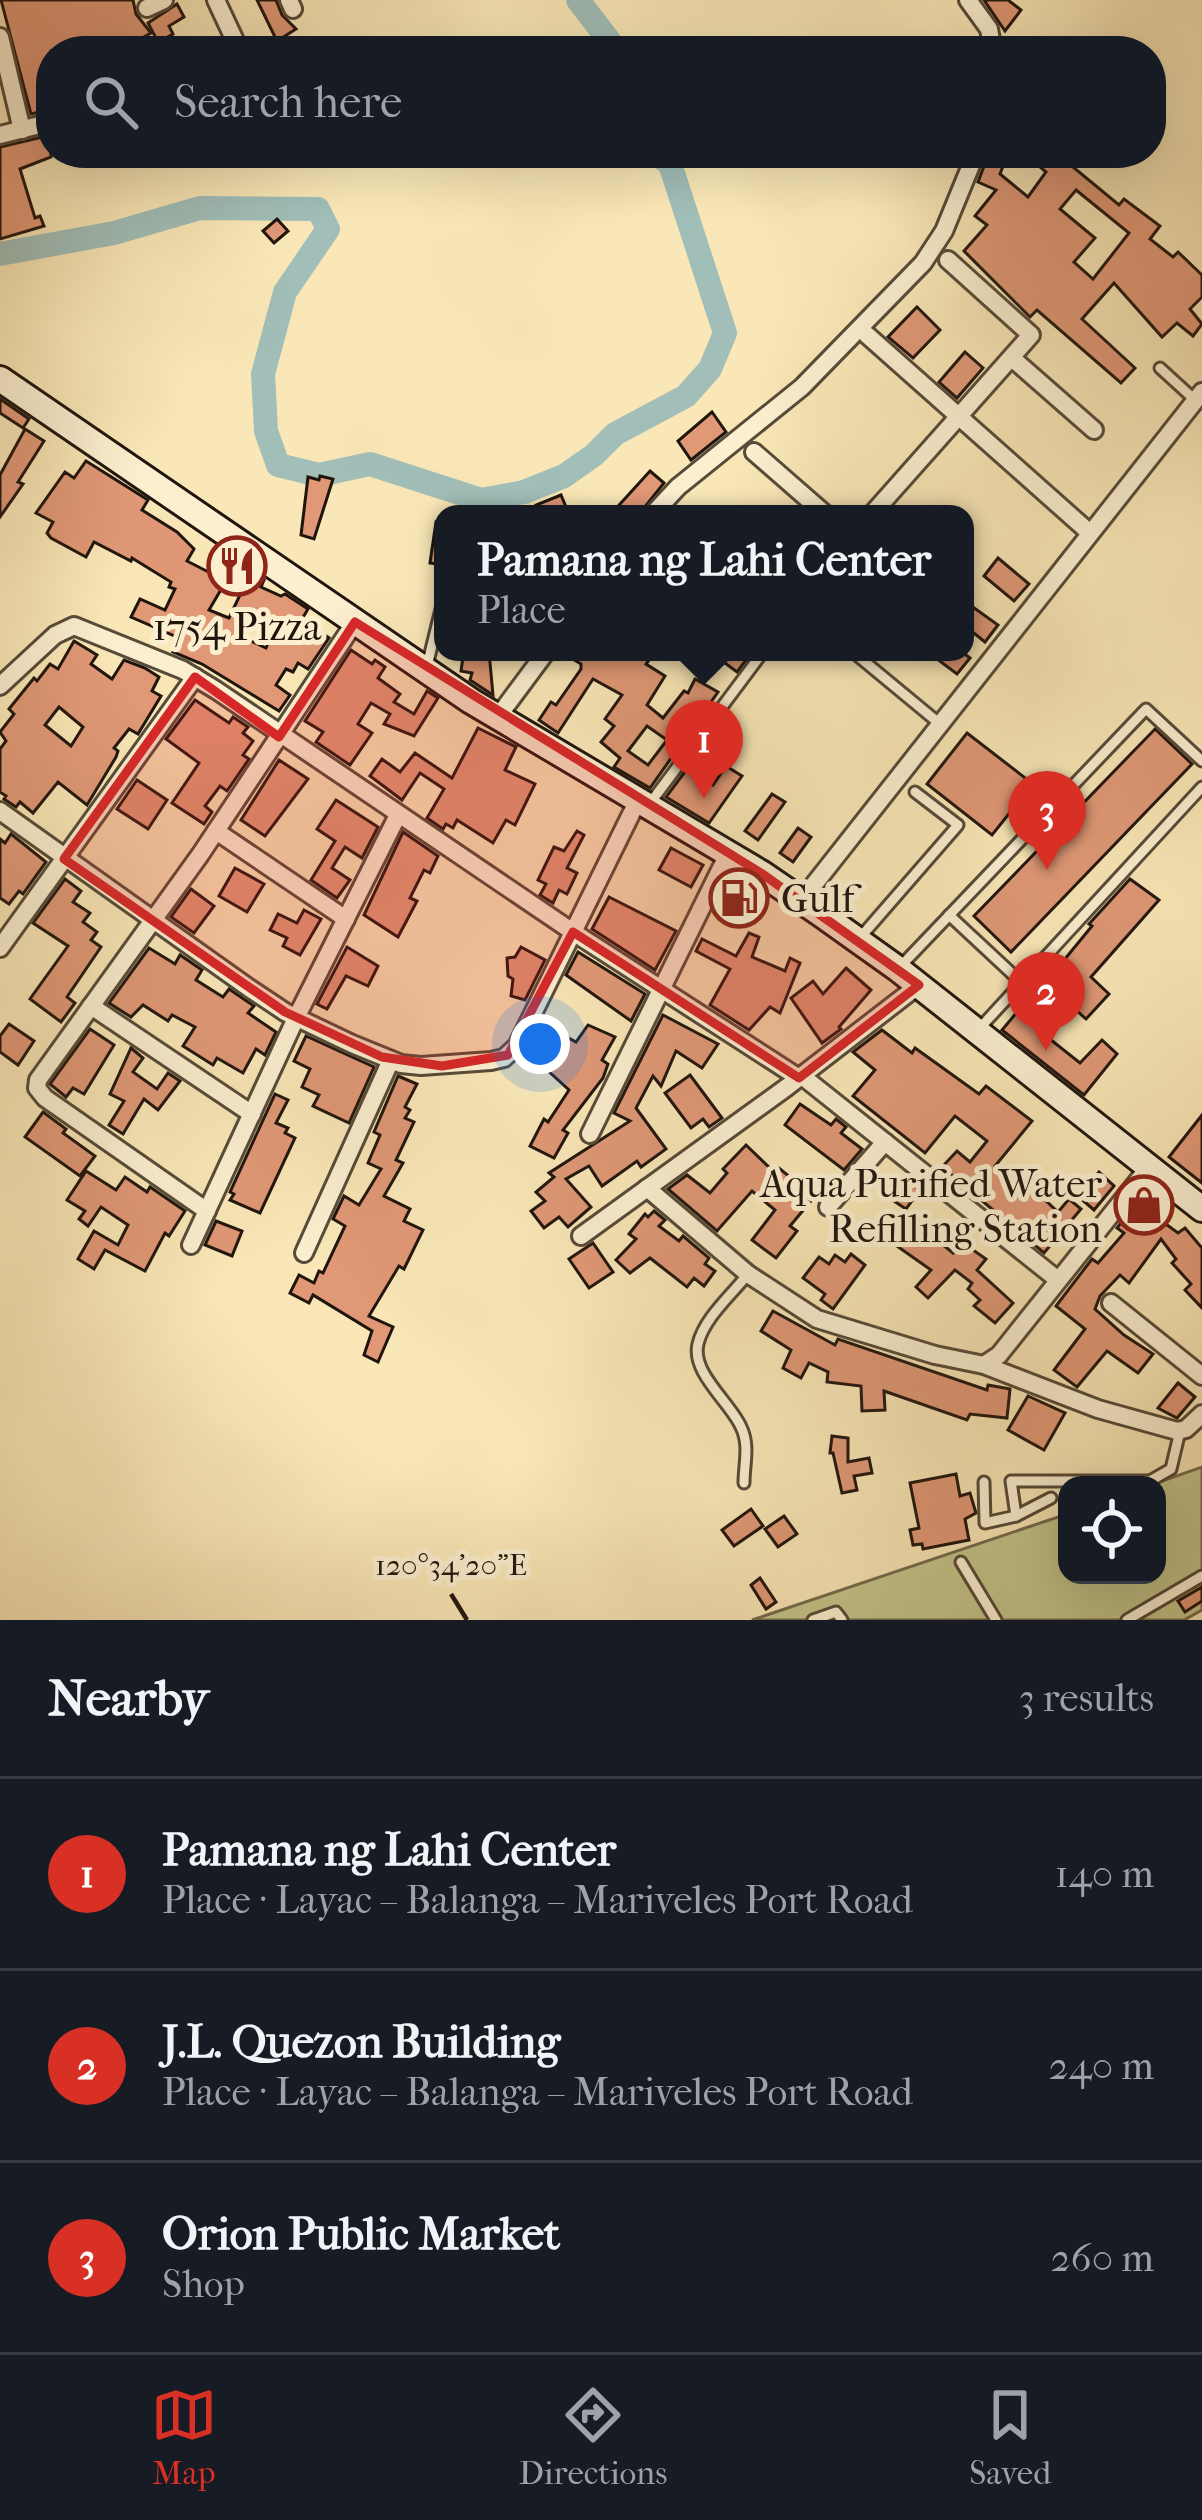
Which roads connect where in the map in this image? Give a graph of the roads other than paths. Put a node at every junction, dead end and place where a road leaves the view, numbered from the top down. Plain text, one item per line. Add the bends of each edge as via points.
1 (216, 0) edge
2 (968, 0) edge
3 (233, 36) edge
4 (990, 36) edge
5 (0, 37) edge
6 (36, 126) edge
7 (22, 130) junction
8 (0, 135) edge
9 (970, 168) edge
10 (948, 260) dead end
11 (867, 335) dead end
12 (1012, 358) junction
13 (1160, 368) dead end
14 (0, 380) edge
15 (1199, 396) edge
16 (960, 417) junction
17 (1094, 430) dead end
18 (754, 452) dead end
19 (661, 505) edge
20 (815, 505) edge
21 (880, 505) edge
22 (1090, 533) junction
23 (356, 622) junction
24 (434, 638) edge
25 (539, 661) edge
26 (756, 661) edge
27 (864, 661) edge
28 (426, 671) junction
29 (195, 677) junction
30 (0, 686) edge
31 (496, 718) junction
32 (940, 724) junction
33 (279, 736) junction
34 (1202, 760) edge
35 (1202, 787) edge
36 (915, 792) dead end
37 (642, 804) junction
38 (0, 811) edge
39 (398, 815) junction
40 (216, 830) junction
41 (728, 854) junction
42 (64, 859) junction
43 (801, 901) junction
44 (950, 915) junction
45 (346, 919) junction
46 (152, 922) junction
47 (573, 932) junction
48 (858, 940) junction
49 (0, 948) edge
50 (908, 977) junction
51 (1022, 983) junction
52 (661, 990) junction
53 (91, 1006) junction
54 (296, 1018) junction
55 (977, 1031) junction
56 (391, 1060) junction
57 (800, 1077) junction
58 (251, 1114) junction
59 (590, 1134) dead end
60 (885, 1142) junction
61 (1148, 1167) junction
62 (647, 1188) junction
63 (828, 1207) dead end
64 (1202, 1209) edge
65 (207, 1211) junction
66 (581, 1236) dead end
67 (190, 1245) dead end
68 (304, 1253) dead end
69 (748, 1274) junction
70 (1058, 1280) junction
71 (1111, 1303) dead end
72 (984, 1365) junction
73 (1202, 1376) edge
74 (1202, 1414) edge
75 (1180, 1432) junction
76 (984, 1482) dead end
77 (744, 1483) dead end
78 (1051, 1498) dead end
79 (1016, 1516) junction
80 (961, 1562) dead end
81 (1202, 1576) edge
82 (813, 1620) edge
83 (842, 1620) edge
84 (996, 1620) edge
85 (1127, 1620) edge

1 - 3 street
2 - 4 street
5 - 7 street
6 - 7 street
7 - 8 street
9 - 19 street via 923,262 802,387
10 - 12 street via 1031,335
11 - 16 street
12 - 16 street
12 - 17 street
13 - 15 lane
14 - 23 main road
15 - 22 street
16 - 21 street
16 - 22 street
18 - 20 street
22 - 32 street
23 - 28 main road
23 - 33 street
24 - 28 lane
25 - 31 street
26 - 37 lane
27 - 32 lane
28 - 31 main road
29 - 30 street via 74,626
29 - 33 street
29 - 42 street
31 - 37 main road
32 - 43 street
33 - 39 street
33 - 40 street
34 - 44 lane via 1146,709
35 - 51 lane
36 - 48 lane via 958,825
37 - 41 main road
37 - 47 street
38 - 42 street
39 - 45 street
39 - 47 street
40 - 45 street
40 - 46 street
41 - 43 main road
41 - 52 street
42 - 46 street
42 - 49 street
43 - 48 main road
44 - 50 lane
44 - 51 lane
45 - 54 street
46 - 53 street
46 - 54 street
47 - 52 street
47 - 56 street via 508,1055 442,1066
48 - 50 main road
50 - 55 main road
50 - 57 street
51 - 55 lane
52 - 57 street
52 - 59 street
53 - 58 street
53 - 65 street via 38,1091
54 - 56 street
54 - 58 street
55 - 61 main road
56 - 68 street
57 - 60 street
57 - 62 street
58 - 65 street
60 - 63 street
60 - 70 street
61 - 64 main road
61 - 70 street
62 - 66 street
62 - 69 street
65 - 67 street
69 - 72 street via 828,1323
69 - 77 lane via 697,1346 700,1365 743,1429
70 - 72 street
71 - 73 street
72 - 75 street
74 - 75 street
75 - 79 lane via 1171,1468 1150,1481 1011,1481
76 - 79 lane via 985,1522
78 - 79 lane
80 - 84 lane
81 - 85 lane
82 - 83 lane via 836,1612

